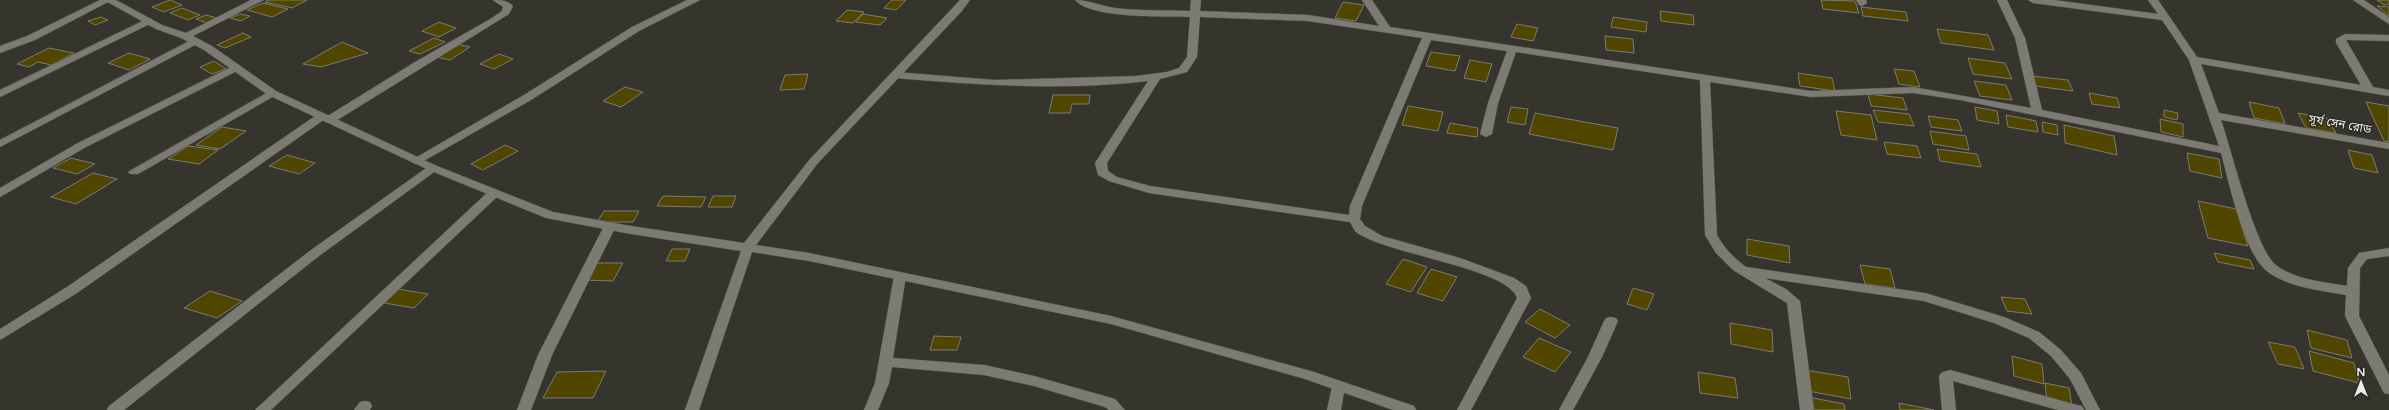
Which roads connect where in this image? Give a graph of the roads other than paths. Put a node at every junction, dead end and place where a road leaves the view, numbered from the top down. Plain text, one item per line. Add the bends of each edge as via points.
1 (108, 0) edge
2 (259, 0) edge
3 (498, 0) edge
4 (695, 0) edge
5 (965, 0) edge
6 (1080, 0) edge
7 (1122, 0) edge
8 (1196, 0) edge
9 (1367, 0) edge
10 (2002, 0) edge
11 (2033, 0) edge
12 (2153, 0) edge
13 (2358, 0) edge
14 (1116, 11) junction
15 (1194, 13) junction
16 (2166, 18) junction
17 (149, 21) junction
18 (2389, 22) edge
19 (1388, 30) junction
20 (1428, 36) junction
21 (2389, 38) edge
22 (189, 39) junction
23 (0, 50) edge
24 (1512, 50) junction
25 (2194, 60) junction
26 (235, 68) junction
27 (895, 75) junction
28 (1156, 77) junction
29 (1705, 79) junction
30 (2369, 90) junction
31 (272, 93) junction
32 (2389, 93) edge
33 (0, 94) edge
34 (2037, 112) junction
35 (2214, 115) junction
36 (326, 118) junction
37 (1486, 134) dead end
38 (0, 144) edge
39 (2389, 146) edge
40 (2226, 151) junction
41 (416, 160) junction
42 (433, 168) junction
43 (134, 172) dead end
44 (0, 193) edge
45 (494, 193) junction
46 (1354, 219) junction
47 (610, 226) junction
48 (748, 247) junction
49 (2389, 252) edge
50 (1742, 271) junction
51 (900, 276) junction
52 (2353, 292) junction
53 (1611, 321) dead end
54 (0, 335) edge
55 (886, 362) junction
56 (1338, 386) junction
57 (2389, 389) edge
58 (114, 410) edge
59 (262, 410) edge
60 (524, 410) edge
61 (692, 410) edge
62 (872, 410) edge
63 (1118, 410) edge
64 (1334, 410) edge
65 (1409, 410) edge
66 (1464, 410) edge
67 (1566, 410) edge
68 (1807, 410) edge
69 (1949, 410) edge
70 (2077, 410) edge
71 (2093, 410) edge

1 - 17 street
1 - 23 street via 31,38
2 - 22 street
3 - 36 street via 508,6 506,12 495,20
4 - 41 street via 669,9 541,89
5 - 27 street
6 - 14 street via 1092,8
7 - 14 street
8 - 15 street
9 - 19 street
10 - 34 street via 2020,38
11 - 16 street
12 - 16 street
13 - 18 street
14 - 15 street
15 - 19 street via 1308,18
15 - 28 street via 1192,58 1183,70
16 - 25 street
17 - 22 street
17 - 33 street
19 - 20 street
20 - 24 street
20 - 46 street via 1356,206
21 - 30 street via 2341,39
22 - 26 street via 208,48
22 - 38 street
24 - 29 street
24 - 37 street via 1493,103
25 - 30 street
25 - 35 street
26 - 31 street
26 - 44 street via 82,145
27 - 28 street via 996,83
27 - 48 street via 814,161
28 - 46 street via 1101,163 1102,173 1113,179 1149,189
29 - 34 street via 1811,94 1913,90
29 - 50 street via 1711,235 1718,248
30 - 32 street
31 - 36 street
31 - 43 street
34 - 40 street
35 - 39 street, সূর্য সেন রোড
35 - 40 street
36 - 41 street
36 - 54 street via 72,290
40 - 52 street via 2257,247 2269,267 2302,281
41 - 42 street
42 - 45 street
42 - 58 street via 315,253
45 - 47 street via 550,215
45 - 59 street
46 - 66 street via 1360,229 1378,239 1456,261 1509,281 1521,289 1524,298
47 - 48 street
47 - 60 street via 545,354
48 - 51 street
48 - 61 street
49 - 52 street via 2363,256 2354,268
50 - 68 street via 1775,286 1793,301
50 - 71 street via 1925,296 1999,320 2034,335 2056,353 2076,376
51 - 55 street
51 - 56 street via 1111,320 1309,375
52 - 57 street via 2352,316
53 - 67 street via 1596,357
55 - 62 street via 882,383
55 - 63 street via 984,370 1034,381 1110,403
56 - 64 street
56 - 65 street
69 - 70 street via 1946,377 1950,375

